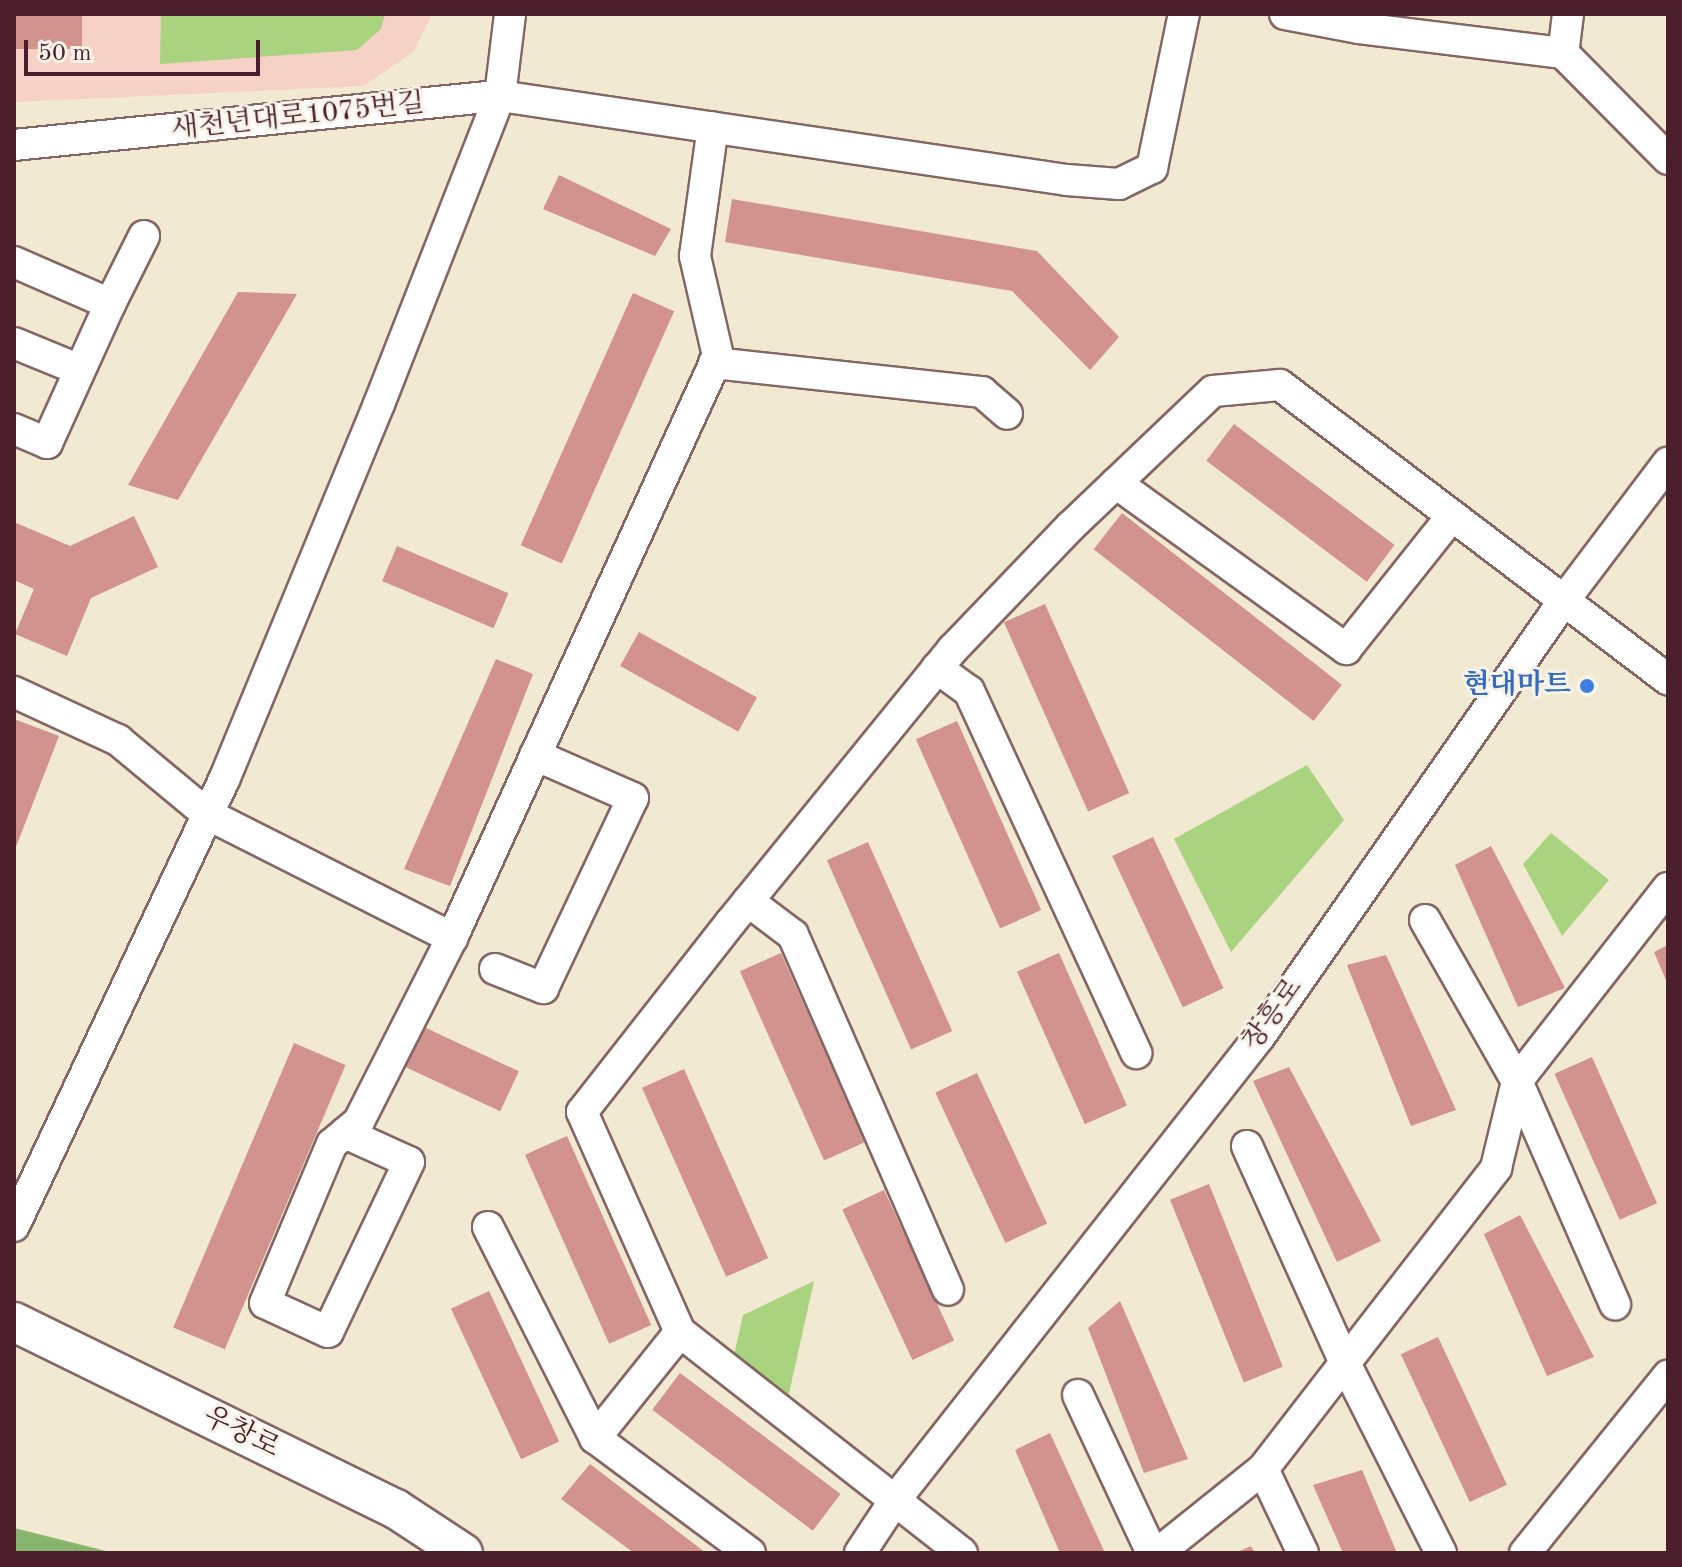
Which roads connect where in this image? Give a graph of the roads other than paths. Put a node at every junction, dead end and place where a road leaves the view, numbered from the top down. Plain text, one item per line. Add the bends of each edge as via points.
1 (510, 14) edge
2 (1184, 14) edge
3 (1285, 14) edge
4 (1568, 14) edge
5 (1361, 21) edge
6 (1563, 53) junction
7 (500, 96) junction
8 (713, 127) junction
9 (14, 145) edge
10 (1668, 159) edge
11 (144, 236) dead end
12 (14, 262) edge
13 (110, 304) junction
14 (14, 343) edge
15 (714, 363) junction
16 (80, 370) junction
17 (1007, 414) dead end
18 (14, 429) edge
19 (1668, 463) edge
20 (1116, 483) junction
21 (1451, 517) junction
22 (1565, 599) junction
23 (937, 668) junction
24 (1668, 679) edge
25 (14, 692) edge
26 (535, 755) junction
27 (207, 814) junction
28 (1668, 888) edge
29 (748, 901) junction
30 (1425, 920) dead end
31 (452, 938) junction
32 (495, 969) dead end
33 (1136, 1053) dead end
34 (1517, 1081) junction
35 (345, 1133) junction
36 (1247, 1146) dead end
37 (14, 1226) edge
38 (488, 1227) dead end
39 (948, 1290) dead end
40 (1615, 1304) dead end
41 (14, 1322) edge
42 (680, 1332) junction
43 (1345, 1363) junction
44 (1668, 1376) edge
45 (1078, 1395) dead end
46 (595, 1438) junction
47 (1263, 1469) junction
48 (895, 1500) junction
49 (463, 1553) edge
50 (750, 1553) edge
51 (860, 1553) edge
52 (962, 1553) edge
53 (1152, 1553) edge
54 (1158, 1553) edge
55 (1303, 1553) edge
56 (1441, 1553) edge
57 (1525, 1553) edge

1 - 7 street
2 - 8 street, 새천년대로1075번길 via 1152,168 1119,184
3 - 5 street
4 - 6 street
5 - 6 street
6 - 10 street
7 - 8 street, 새천년대로1075번길
7 - 9 street, 새천년대로1075번길
7 - 27 street via 379,404
8 - 15 street via 695,256 718,356
11 - 13 street
12 - 13 street
13 - 16 street
14 - 16 street
15 - 17 street via 982,392
15 - 26 street
16 - 18 street via 47,443
19 - 22 street, 창흥로
20 - 21 street via 1213,391 1280,385
20 - 21 street via 1346,649
20 - 23 street
21 - 22 street
22 - 24 street
22 - 48 street, 창흥로 via 1260,1036
23 - 29 street
23 - 33 street via 969,691
25 - 27 street via 118,740
26 - 31 street
26 - 32 street via 633,798 543,988
27 - 31 street
27 - 37 street
28 - 34 street
29 - 39 street via 793,935
29 - 42 street via 582,1112
30 - 34 street
31 - 35 street via 359,1121
34 - 40 street
34 - 43 street via 1496,1168
35 - 35 street via 332,1144 265,1303 328,1332 409,1162
36 - 43 street
38 - 46 street
41 - 49 main road, 우창로 via 396,1509
42 - 46 street
42 - 48 street
43 - 47 street
43 - 56 street
44 - 57 street
45 - 53 street
46 - 50 street
47 - 54 street
47 - 55 street
48 - 51 street, 창흥로
48 - 52 street

